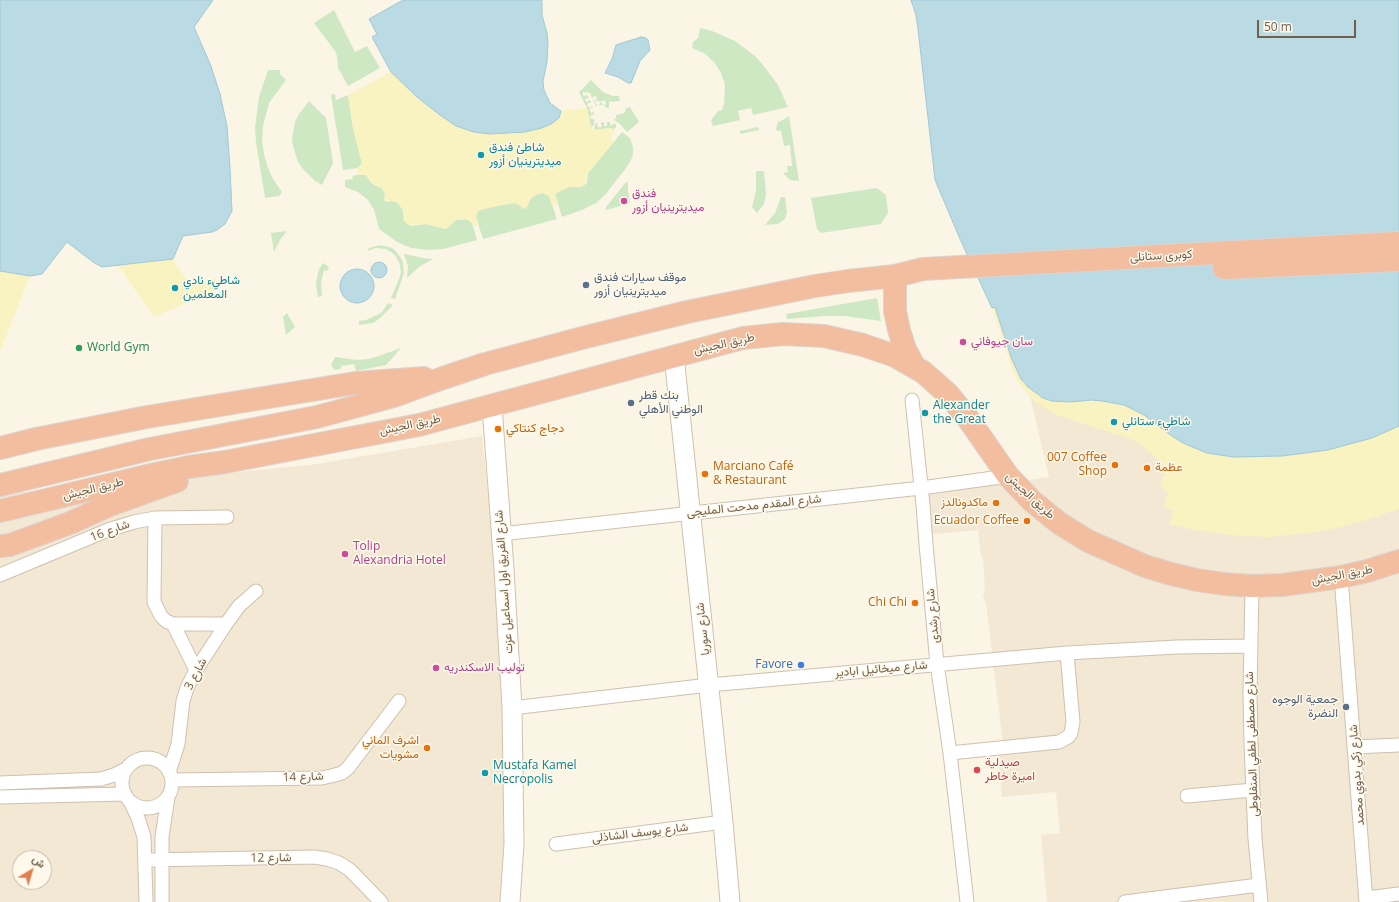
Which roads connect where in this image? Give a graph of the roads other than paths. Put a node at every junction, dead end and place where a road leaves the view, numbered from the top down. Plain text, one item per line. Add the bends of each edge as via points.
1 (1399, 243) edge
2 (1399, 260) edge
3 (924, 275) junction
4 (895, 276) junction
5 (674, 356) junction
6 (914, 366) junction
7 (443, 378) junction
8 (912, 400) dead end
9 (492, 406) junction
10 (0, 448) edge
11 (225, 462) junction
12 (1008, 476) junction
13 (0, 485) edge
14 (921, 488) junction
15 (0, 511) edge
16 (691, 513) junction
17 (227, 517) dead end
18 (155, 518) junction
19 (501, 534) junction
20 (0, 546) edge
21 (1399, 561) edge
22 (0, 575) edge
23 (1341, 577) junction
24 (1252, 586) junction
25 (256, 591) dead end
26 (173, 624) junction
27 (226, 624) junction
28 (1251, 646) junction
29 (1067, 652) junction
30 (937, 664) junction
31 (196, 670) junction
32 (709, 685) junction
33 (399, 701) dead end
34 (512, 708) junction
35 (1399, 745) edge
36 (1354, 747) junction
37 (950, 753) junction
38 (126, 769) junction
39 (171, 776) junction
40 (0, 783) edge
41 (1253, 790) junction
42 (1187, 796) dead end
43 (0, 797) edge
44 (168, 797) junction
45 (128, 798) junction
46 (723, 822) junction
47 (556, 844) dead end
48 (162, 859) junction
49 (145, 860) junction
50 (1259, 885) junction
51 (1399, 894) edge
52 (1196, 898) edge
53 (1366, 900) edge
54 (146, 902) edge
55 (162, 902) edge
56 (381, 902) edge
57 (510, 902) edge
58 (730, 902) edge
59 (967, 902) edge
60 (1129, 902) edge
61 (1261, 902) edge

1 - 3 highway, كوبرى ستانلى
2 - 3 highway, كوبرى ستانلى
3 - 4 highway
4 - 6 highway via 895,311 899,330
4 - 7 highway via 815,286 687,312 485,364
5 - 6 highway, طريق الجيش via 743,338 784,334 824,336 863,345 895,356
5 - 9 highway, طريق الجيش
5 - 16 street, شارع سوريا
6 - 12 highway, طريق الجيش via 948,394
7 - 10 highway via 355,383 147,416
7 - 13 highway via 394,396 323,415 150,449
8 - 14 street, شارع رشدى
9 - 11 highway, طريق الجيش via 419,425
9 - 19 street, شارع الفريق اول اسماعيل عزت
11 - 15 highway, طريق الجيش via 155,474
11 - 20 highway via 110,505 70,523 10,545
12 - 14 street, شارع المقدم مدحت المليجى
12 - 24 highway, طريق الجيش via 1032,501 1059,522 1088,541 1120,556 1170,574 1224,584
14 - 16 street, شارع المقدم مدحت المليجى
14 - 30 street, شارع رشدى
16 - 19 street, شارع المقدم مدحت المليجى
16 - 32 street, شارع سوريا
17 - 18 street, شارع 16
18 - 22 street, شارع 16 via 108,530
18 - 26 street via 154,602 160,616
19 - 34 street, شارع الفريق اول اسماعيل عزت
21 - 23 highway, طريق الجيش
23 - 24 highway, طريق الجيش via 1282,585
23 - 36 street, شارع زكي بدوي محمد
24 - 28 street, شارع مصطفى لطفي المنفلوطى
25 - 27 street, شارع 3 via 239,606
26 - 27 street
26 - 31 street
27 - 31 street, شارع 3
28 - 29 street, شارع ميخائيل ابادير
28 - 41 street, شارع مصطفى لطفي المنفلوطى
29 - 30 street, شارع ميخائيل ابادير
29 - 37 street via 1073,722 1068,737 1059,742
30 - 32 street, شارع ميخائيل ابادير
30 - 37 street, شارع رشدى
31 - 39 street, شارع 3 via 183,701
32 - 34 street, شارع ميخائيل ابادير
32 - 46 street, شارع سوريا
33 - 39 street, شارع 14 via 348,768 335,776
34 - 57 street, شارع الفريق اول اسماعيل عزت via 514,844
35 - 36 street
36 - 53 street, شارع زكي بدوي محمد
37 - 59 street, شارع رشدى
38 - 39 street via 140,759 148,758 164,765
38 - 40 street via 101,779
38 - 45 street via 122,786
39 - 44 street via 172,789
41 - 42 street
41 - 50 street, شارع مصطفى لطفي المنفلوطى
43 - 45 street
44 - 45 street via 155,807 146,808 137,806
44 - 48 street via 164,816
45 - 49 street via 144,837
46 - 47 street, شارع يوسف الشاذلى
46 - 58 street, شارع سوريا
48 - 49 street, شارع 12
48 - 55 street
48 - 56 street, شارع 12 via 327,859 350,870
49 - 54 street
50 - 52 street
50 - 61 street, شارع مصطفى لطفي المنفلوطى
51 - 53 street
52 - 60 street

